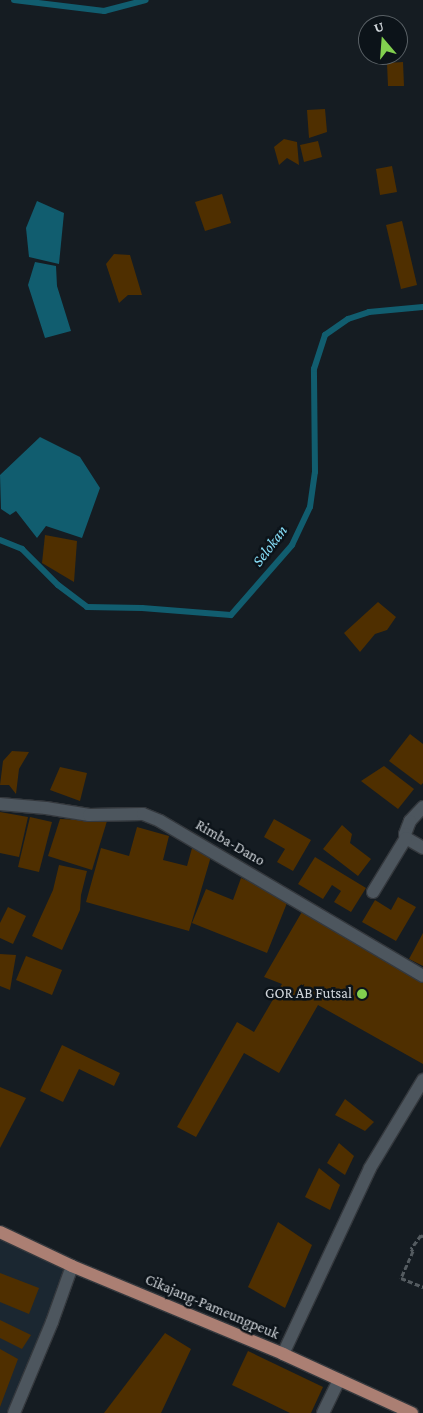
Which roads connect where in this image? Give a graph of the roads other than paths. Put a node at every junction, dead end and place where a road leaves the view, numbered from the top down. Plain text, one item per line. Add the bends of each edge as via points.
1 (0, 804) edge
2 (423, 807) edge
3 (406, 838) junction
4 (423, 848) edge
5 (373, 892) dead end
6 (423, 976) edge
7 (423, 1080) edge
8 (0, 1232) edge
9 (72, 1266) junction
10 (283, 1354) junction
11 (339, 1380) junction
12 (14, 1413) edge
13 (324, 1413) edge
14 (412, 1413) edge

1 - 6 street, Rimba-Dano via 89,815 143,814
2 - 3 street via 406,829
3 - 4 street
3 - 5 street
7 - 10 street via 370,1168
8 - 9 main road, Cikajang-Pameungpeuk
9 - 10 main road, Cikajang-Pameungpeuk
9 - 12 street
10 - 11 main road, Cikajang-Pameungpeuk
11 - 13 street
11 - 14 main road, Cikajang-Pameungpeuk

